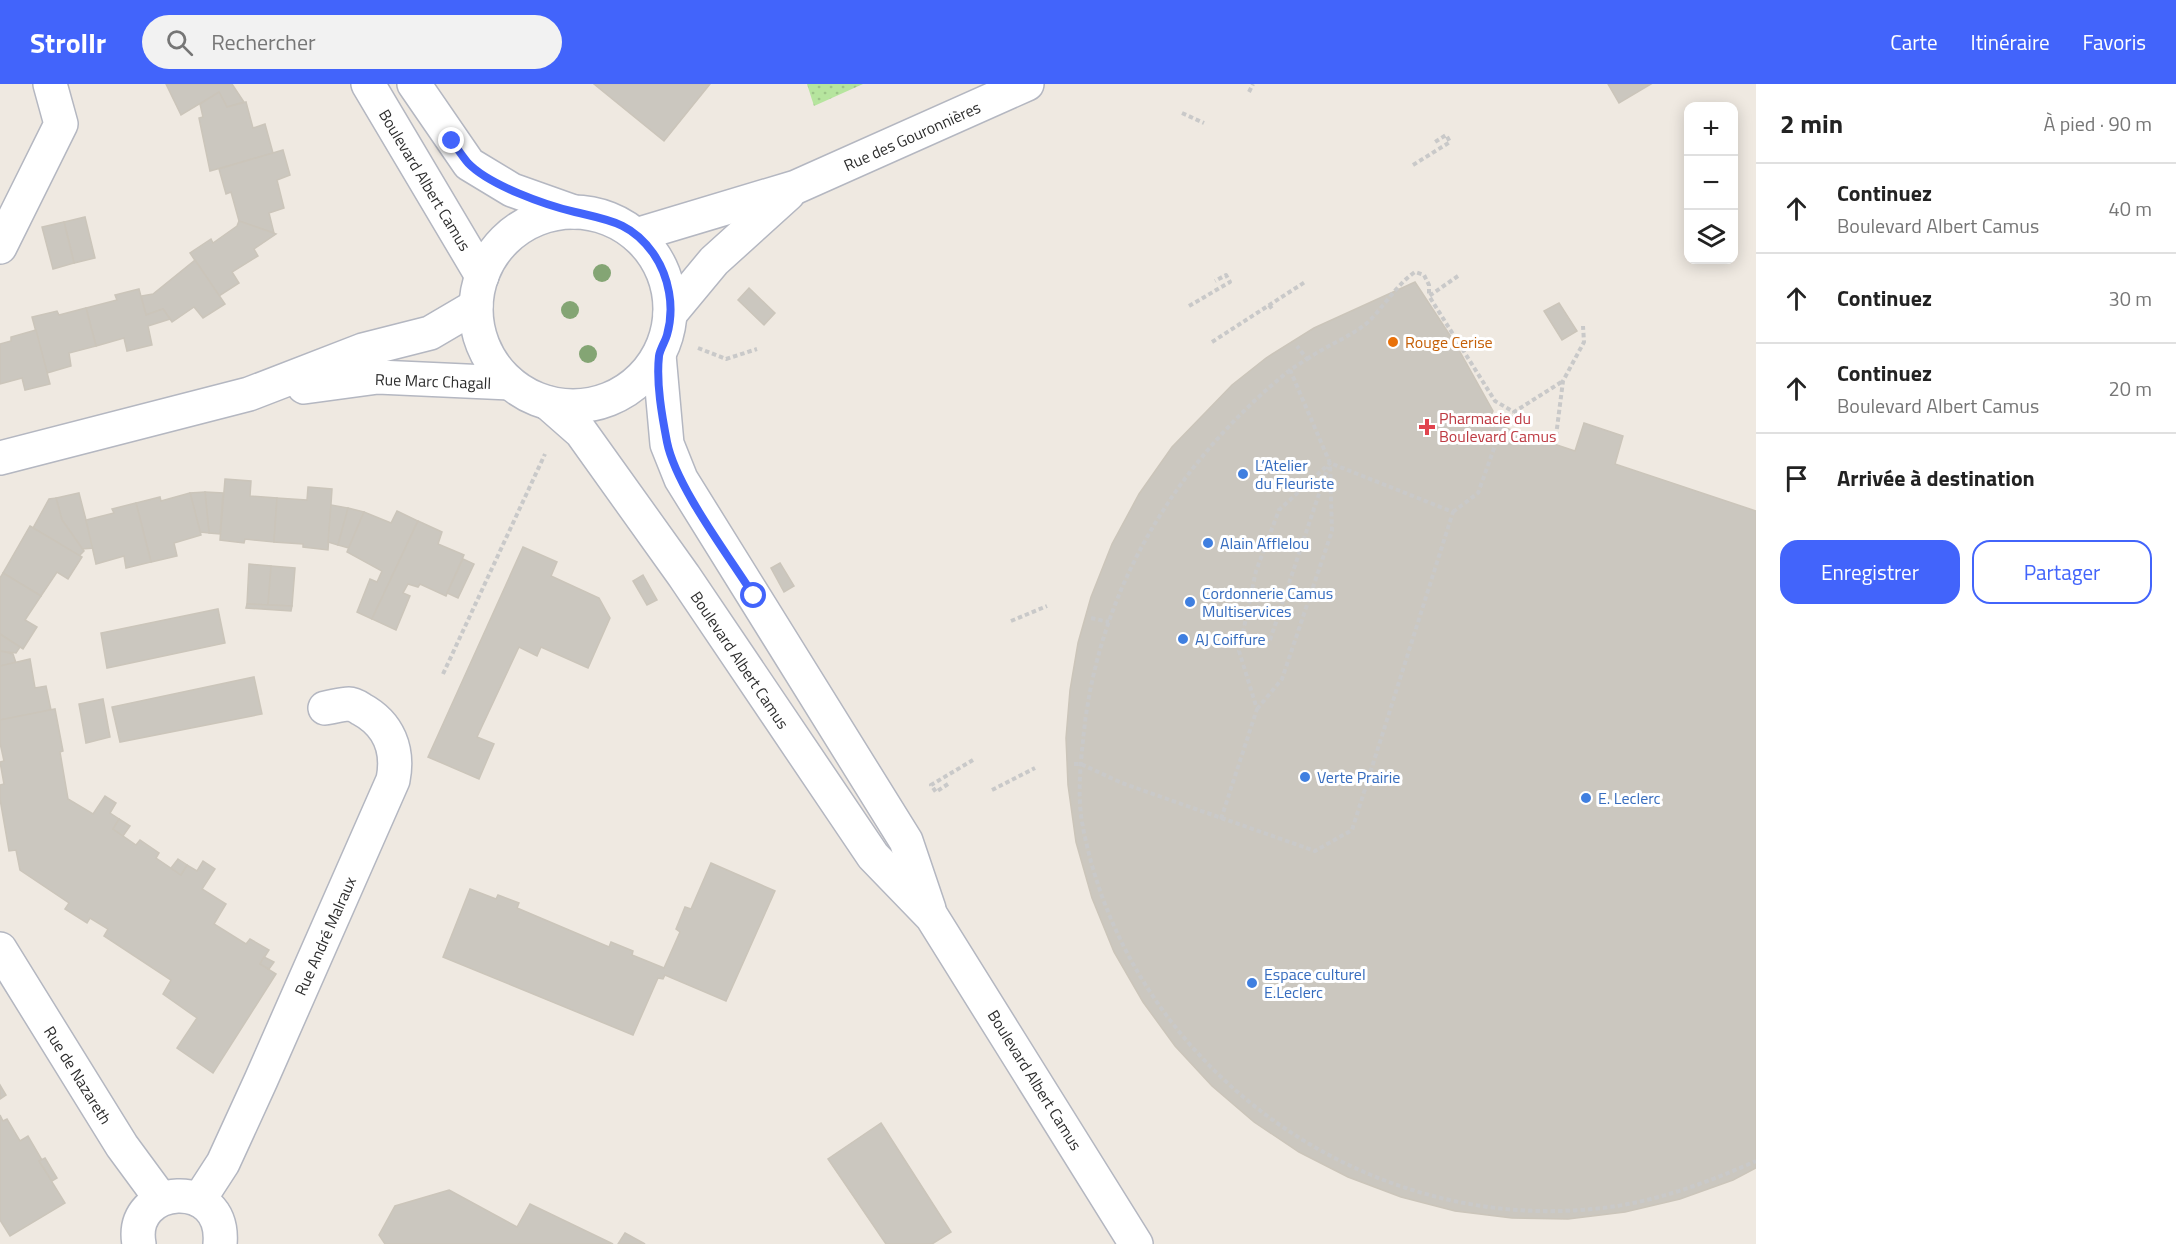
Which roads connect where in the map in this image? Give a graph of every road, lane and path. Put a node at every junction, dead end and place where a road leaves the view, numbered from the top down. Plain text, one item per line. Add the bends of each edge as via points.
1 (50, 84) edge
2 (368, 84) edge
3 (414, 84) edge
4 (1028, 84) edge
5 (1253, 84) edge
6 (1249, 92) dead end
7 (1182, 113) dead end
8 (1204, 123) dead end
9 (1436, 142) dead end
10 (1413, 165) dead end
11 (796, 187) junction
12 (576, 212) junction
13 (636, 235) junction
14 (0, 247) edge
15 (1458, 276) dead end
16 (1215, 281) dead end
17 (1305, 282) dead end
18 (479, 291) junction
19 (1429, 296) junction
20 (1269, 305) junction
21 (1190, 306) dead end
22 (1273, 310) dead end
23 (670, 314) junction
24 (1583, 326) dead end
25 (1212, 342) dead end
26 (1297, 346) dead end
27 (757, 350) dead end
28 (706, 352) dead end
29 (659, 354) junction
30 (1307, 359) junction
31 (1290, 370) junction
32 (1563, 381) junction
33 (510, 383) junction
34 (249, 394) junction
35 (548, 403) junction
36 (1514, 412) junction
37 (1555, 444) dead end
38 (546, 451) dead end
39 (0, 458) edge
40 (1329, 463) junction
41 (1453, 512) junction
42 (1047, 606) dead end
43 (1091, 618) dead end
44 (1011, 621) dead end
45 (1109, 622) junction
46 (1270, 640) dead end
47 (443, 674) dead end
48 (325, 708) dead end
49 (1257, 709) junction
50 (973, 760) dead end
51 (1074, 764) dead end
52 (1081, 764) junction
53 (1035, 768) dead end
54 (948, 784) dead end
55 (992, 790) dead end
56 (1221, 819) junction
57 (932, 917) junction
58 (0, 949) edge
59 (1756, 1161) edge
60 (161, 1199) junction
61 (199, 1200) junction
62 (139, 1244) edge
63 (220, 1244) edge
64 (1136, 1244) edge

1 - 14 main road via 62,124
2 - 18 main road, Boulevard Albert Camus
3 - 12 main road via 469,164 512,190
4 - 11 main road, Rue des Gouronnières
5 - 6 path
7 - 8 path
9 - 10 path via 1446,135 1450,142
11 - 13 main road, Rue des Gouronnières
11 - 23 main road, Rue des Gouronnières via 714,261
12 - 13 main road via 608,218
12 - 18 main road via 538,218 517,230 498,247
13 - 23 main road via 653,254 665,277
15 - 19 path
16 - 21 path via 1226,274 1230,282
17 - 20 path
18 - 33 main road via 476,321 484,349
18 - 34 main road, Rue Marc Chagall via 430,333 363,350
19 - 30 path via 1424,274 1415,273 1364,325
19 - 36 path via 1495,401
20 - 22 path
20 - 25 path
23 - 29 main road
24 - 32 path via 1584,342
26 - 30 path
27 - 28 path via 726,359
29 - 35 main road via 642,378 618,395 592,405
29 - 57 main road, Boulevard Albert Camus via 667,444 681,479 906,841
30 - 31 path
31 - 40 path
31 - 45 path via 1222,431 1188,472 1134,559
32 - 36 path
32 - 37 path
33 - 34 main road, Rue Marc Chagall via 378,377
33 - 35 main road via 528,396
34 - 39 main road, Rue Marc Chagall
35 - 57 main road, Boulevard Albert Camus via 581,432 684,576 873,856
36 - 41 path via 1502,426 1478,493
38 - 47 path
40 - 41 path
40 - 46 path
40 - 49 path via 1332,531 1282,679
40 - 49 path via 1279,510 1256,571 1239,651
41 - 56 path via 1352,830 1315,851
42 - 44 path
43 - 45 path
45 - 52 path via 1087,711
48 - 61 main road, Rue André Malraux via 350,704 382,724 395,752 393,780 247,1112 223,1163
49 - 56 path
50 - 54 path via 931,785 936,792
51 - 52 path
52 - 56 path
52 - 59 path via 1081,819 1095,875 1115,929 1141,980 1212,1071 1255,1110 1302,1143 1353,1170 1408,1191 1464,1205 1514,1211 1615,1207 1712,1180
53 - 55 path
57 - 64 main road, Boulevard Albert Camus
58 - 60 main road, Rue de Nazareth via 122,1146
60 - 61 main road via 185,1195
60 - 62 main road via 144,1215
61 - 63 main road via 217,1219

